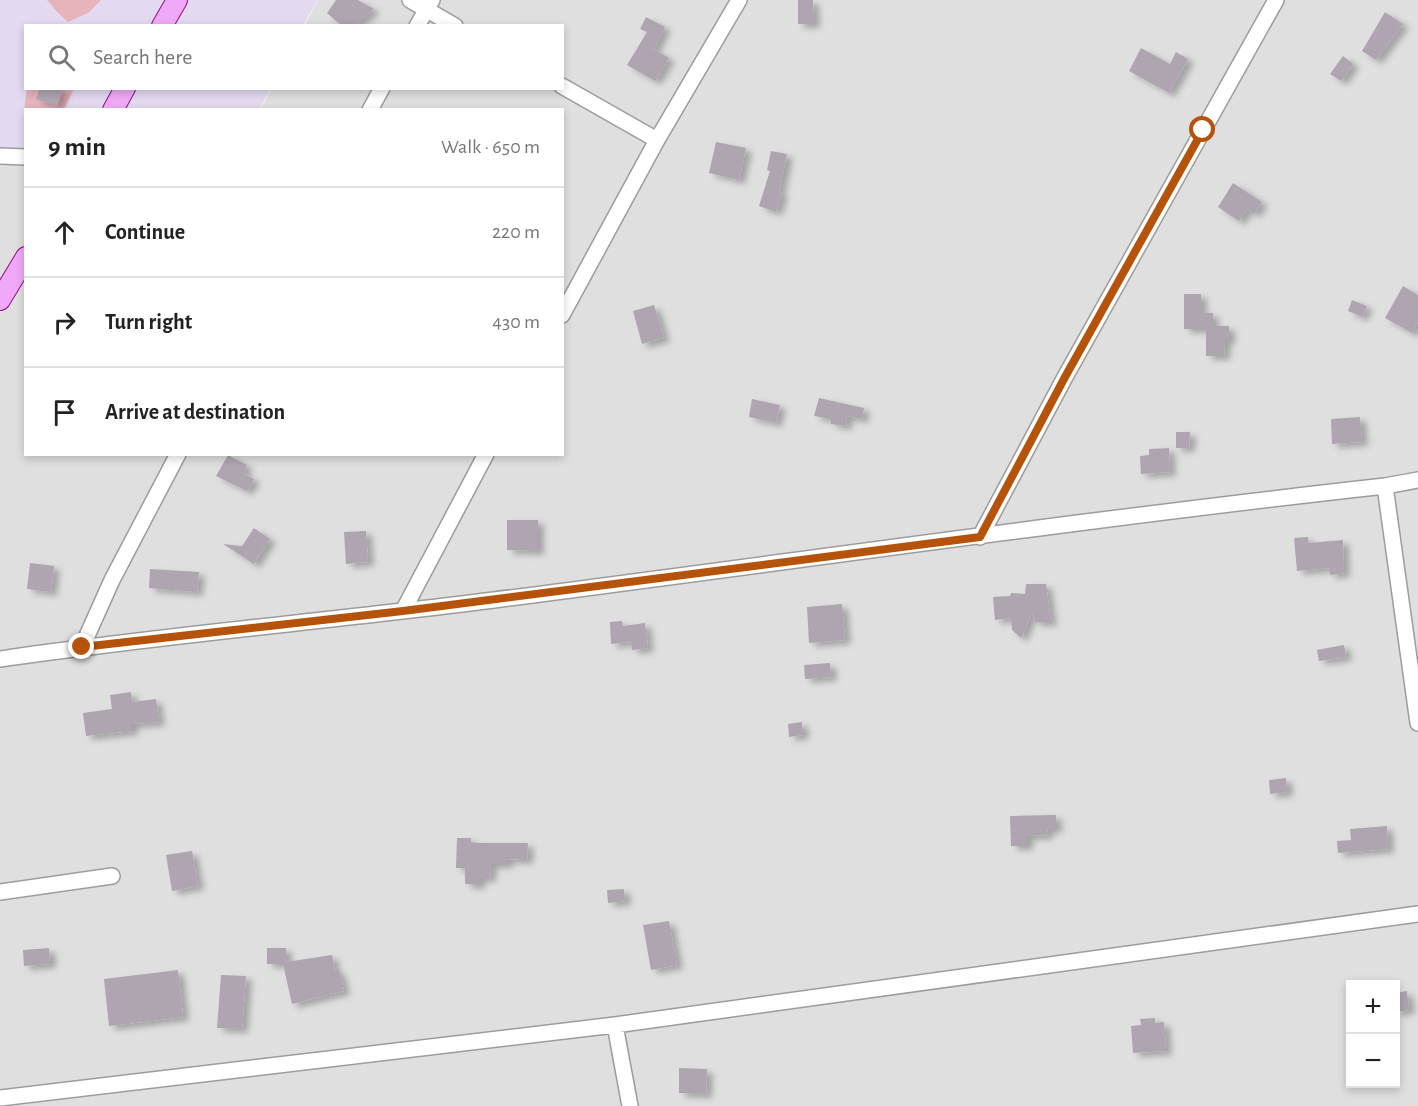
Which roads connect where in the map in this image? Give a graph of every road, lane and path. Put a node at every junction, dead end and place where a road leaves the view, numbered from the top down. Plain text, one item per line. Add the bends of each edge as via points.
1 (177, 0) edge
2 (410, 0) edge
3 (739, 0) edge
4 (1276, 0) edge
5 (429, 5) edge
6 (163, 24) edge
7 (418, 24) edge
8 (453, 24) edge
9 (564, 87) edge
10 (124, 90) edge
11 (381, 90) edge
12 (114, 108) edge
13 (371, 108) edge
14 (657, 140) junction
15 (0, 156) edge
16 (24, 157) edge
17 (24, 261) edge
18 (0, 300) edge
19 (564, 311) edge
20 (177, 456) edge
21 (485, 456) edge
22 (1418, 480) edge
23 (1385, 486) junction
24 (980, 537) junction
25 (403, 611) junction
26 (82, 647) junction
27 (0, 659) edge
28 (1418, 723) edge
29 (112, 876) dead end
30 (0, 892) edge
31 (1418, 914) edge
32 (615, 1025) junction
33 (0, 1098) edge
34 (630, 1106) edge

1 - 6 main road
2 - 5 street
3 - 14 street
4 - 24 street
5 - 7 street
5 - 8 street
9 - 14 street
10 - 12 main road
11 - 13 street
14 - 19 street
15 - 16 street
17 - 18 main road
20 - 26 street
21 - 25 street
22 - 23 street
23 - 24 street
23 - 28 street
24 - 25 street
25 - 26 street
26 - 27 street
29 - 30 street
31 - 32 street
32 - 33 street
32 - 34 street

